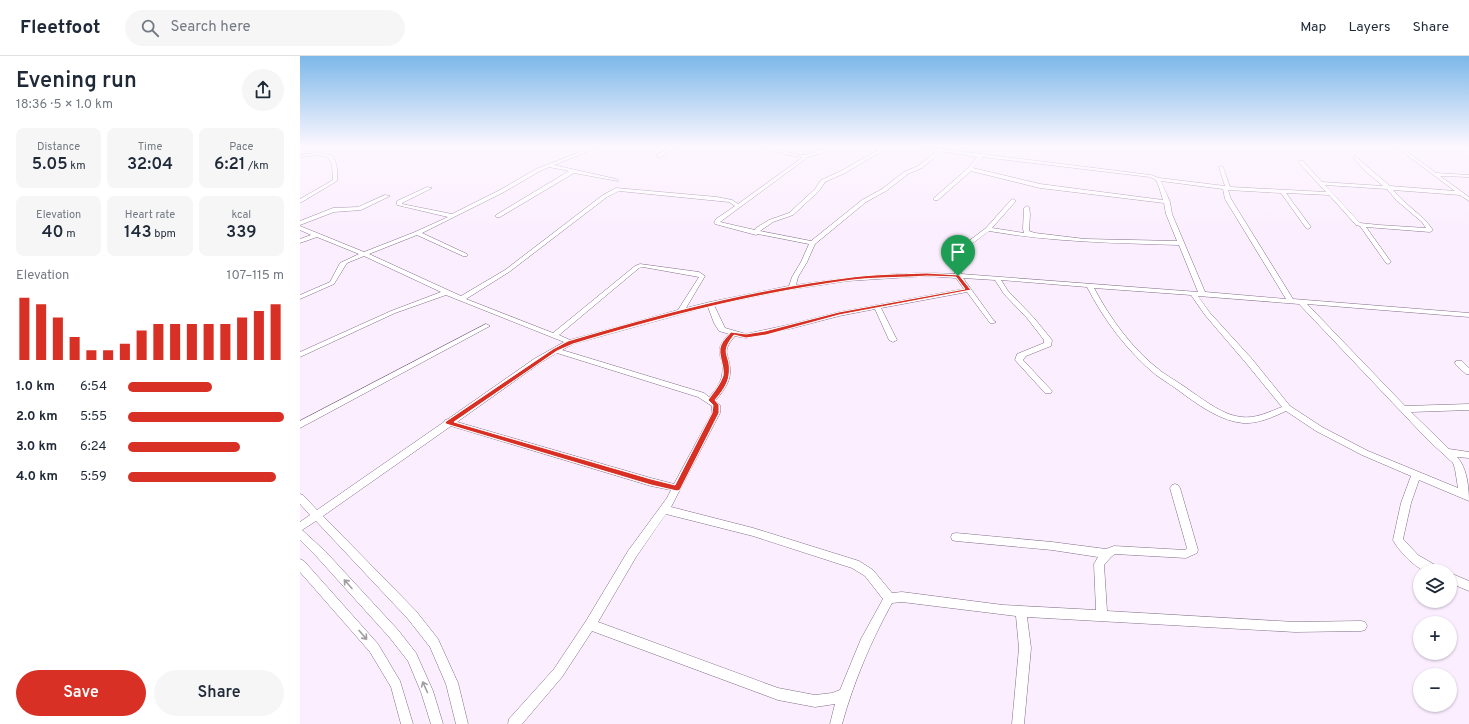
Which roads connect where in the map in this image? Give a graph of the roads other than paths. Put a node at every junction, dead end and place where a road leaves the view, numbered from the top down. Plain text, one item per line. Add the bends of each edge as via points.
1 (335, 178) edge
2 (526, 178) edge
3 (561, 178) edge
4 (607, 178) edge
5 (777, 178) edge
6 (829, 178) edge
7 (900, 178) edge
8 (960, 178) edge
9 (1008, 178) edge
10 (1224, 178) edge
11 (1317, 178) edge
12 (1378, 178) edge
13 (1440, 178) edge
14 (1158, 179) joint
15 (616, 180) dead end
16 (1322, 183) junction
17 (429, 188) dead end
18 (1226, 188) junction
19 (1390, 188) junction
20 (1282, 191) junction
21 (1460, 193) junction
22 (1331, 194) junction
23 (387, 196) dead end
24 (936, 199) dead end
25 (1469, 199) edge
26 (300, 201) edge
27 (1013, 201) dead end
28 (1167, 202) junction
29 (738, 206) junction
30 (1027, 208) dead end
31 (453, 216) junction
32 (498, 216) dead end
33 (300, 223) edge
34 (1363, 226) junction
35 (300, 228) edge
36 (1308, 228) dead end
37 (988, 230) junction
38 (416, 233) junction
39 (756, 233) junction
40 (316, 235) junction
41 (1034, 235) junction
42 (300, 241) edge
43 (812, 243) junction
44 (1181, 243) junction
45 (364, 254) junction
46 (465, 256) dead end
47 (1388, 262) dead end
48 (958, 276) junction
49 (997, 278) junction
50 (1089, 285) junction
51 (792, 288) junction
52 (968, 290) junction
53 (447, 292) junction
54 (1193, 293) junction
55 (1202, 294) junction
56 (300, 297) edge
57 (461, 299) junction
58 (1291, 301) junction
59 (1300, 301) junction
60 (710, 304) junction
61 (877, 307) junction
62 (682, 311) junction
63 (1469, 315) edge
64 (992, 322) dead end
65 (486, 326) dead end
66 (733, 333) junction
67 (554, 336) junction
68 (893, 340) dead end
69 (570, 342) junction
70 (555, 350) junction
71 (300, 354) edge
72 (1459, 363) dead end
73 (1469, 372) edge
74 (1048, 391) dead end
75 (711, 400) junction
76 (1469, 407) edge
77 (1287, 408) junction
78 (1403, 408) junction
79 (448, 422) junction
80 (300, 425) edge
81 (1446, 452) junction
82 (1469, 455) edge
83 (1416, 474) junction
84 (677, 488) junction
85 (1175, 488) dead end
86 (1467, 496) edge
87 (300, 498) edge
88 (664, 509) junction
89 (316, 515) junction
90 (300, 527) edge
91 (300, 534) edge
92 (956, 538) dead end
93 (1107, 554) junction
94 (300, 564) edge
95 (1423, 564) edge
96 (1457, 581) edge
97 (1469, 586) edge
98 (889, 598) junction
99 (1021, 611) junction
100 (1102, 616) junction
101 (590, 625) junction
102 (1361, 626) dead end
103 (843, 695) junction
104 (407, 724) edge
105 (438, 724) edge
106 (462, 724) edge
107 (514, 724) edge
108 (836, 724) edge
109 (1018, 724) edge

1 - 26 street via 335,181
2 - 31 street
3 - 32 street
4 - 15 street
5 - 29 street
6 - 39 street via 823,181 791,214 771,221
7 - 43 street via 860,204
8 - 24 street
9 - 28 street via 1040,186
10 - 18 street
11 - 16 street
12 - 19 street
13 - 21 street
14 - 18 street
14 - 28 street
16 - 19 street
16 - 22 street
17 - 31 street via 399,202 400,205
18 - 20 street
18 - 58 street via 1228,199
19 - 21 street
19 - 34 street via 1430,230
20 - 22 street
20 - 36 street
21 - 25 street
22 - 34 street via 1354,221
23 - 33 street via 359,209 333,210
27 - 37 street
28 - 44 street
29 - 39 street via 717,223
29 - 57 street via 730,201 717,199 614,190 507,271
30 - 41 street via 1026,232
31 - 38 street
34 - 47 street
35 - 40 street
37 - 41 street
37 - 48 street via 963,248 958,256
38 - 45 street
38 - 46 street
39 - 43 street
40 - 42 street
40 - 45 street
41 - 44 street via 1085,241
43 - 51 street
44 - 55 street
45 - 53 street
45 - 56 street via 342,264 332,283
48 - 49 street
48 - 51 street via 927,274 847,279
48 - 52 street
49 - 50 street
49 - 74 street via 1007,295 1026,312 1048,340 1048,344 1023,354 1019,360
50 - 54 street
50 - 77 street via 1098,302 1131,346 1159,373 1209,408 1229,418 1242,420 1264,418
51 - 60 street
52 - 61 street
52 - 64 street
53 - 57 street
53 - 71 street via 392,312
54 - 55 street
54 - 77 street
55 - 58 street
57 - 67 street
58 - 59 street
59 - 63 street
59 - 78 street
60 - 62 street
60 - 66 street via 722,329
61 - 66 street via 766,333 746,336
61 - 68 street
62 - 67 street via 702,276 642,265 609,289
62 - 69 street
65 - 80 street
66 - 75 street via 722,350 726,376
67 - 69 street
69 - 70 street
70 - 75 street
70 - 79 street
72 - 73 street
75 - 84 street via 716,405 716,413
76 - 78 street
77 - 83 street via 1319,429 1365,453
78 - 81 street
79 - 84 street
79 - 89 street
81 - 82 street
81 - 86 street via 1460,469
83 - 86 street
83 - 95 street via 1406,503 1398,540 1407,553
84 - 88 street
85 - 93 street via 1193,550 1190,553 1114,550
87 - 89 street
88 - 98 street via 753,532 854,564 869,573
88 - 101 street via 632,554
89 - 90 street
89 - 106 street via 412,614 434,643 452,682
105 -> 91 street via 412,658 394,634
92 - 93 street via 1052,546
93 - 100 street via 1098,564
94 -> 104 street via 374,648 396,685
96 - 97 street
98 - 99 street via 902,597
98 - 103 street
99 - 100 street
99 - 109 street via 1025,648
100 - 102 street via 1295,627
101 - 103 street via 778,694 815,701
101 - 107 street via 558,673
103 - 108 street

